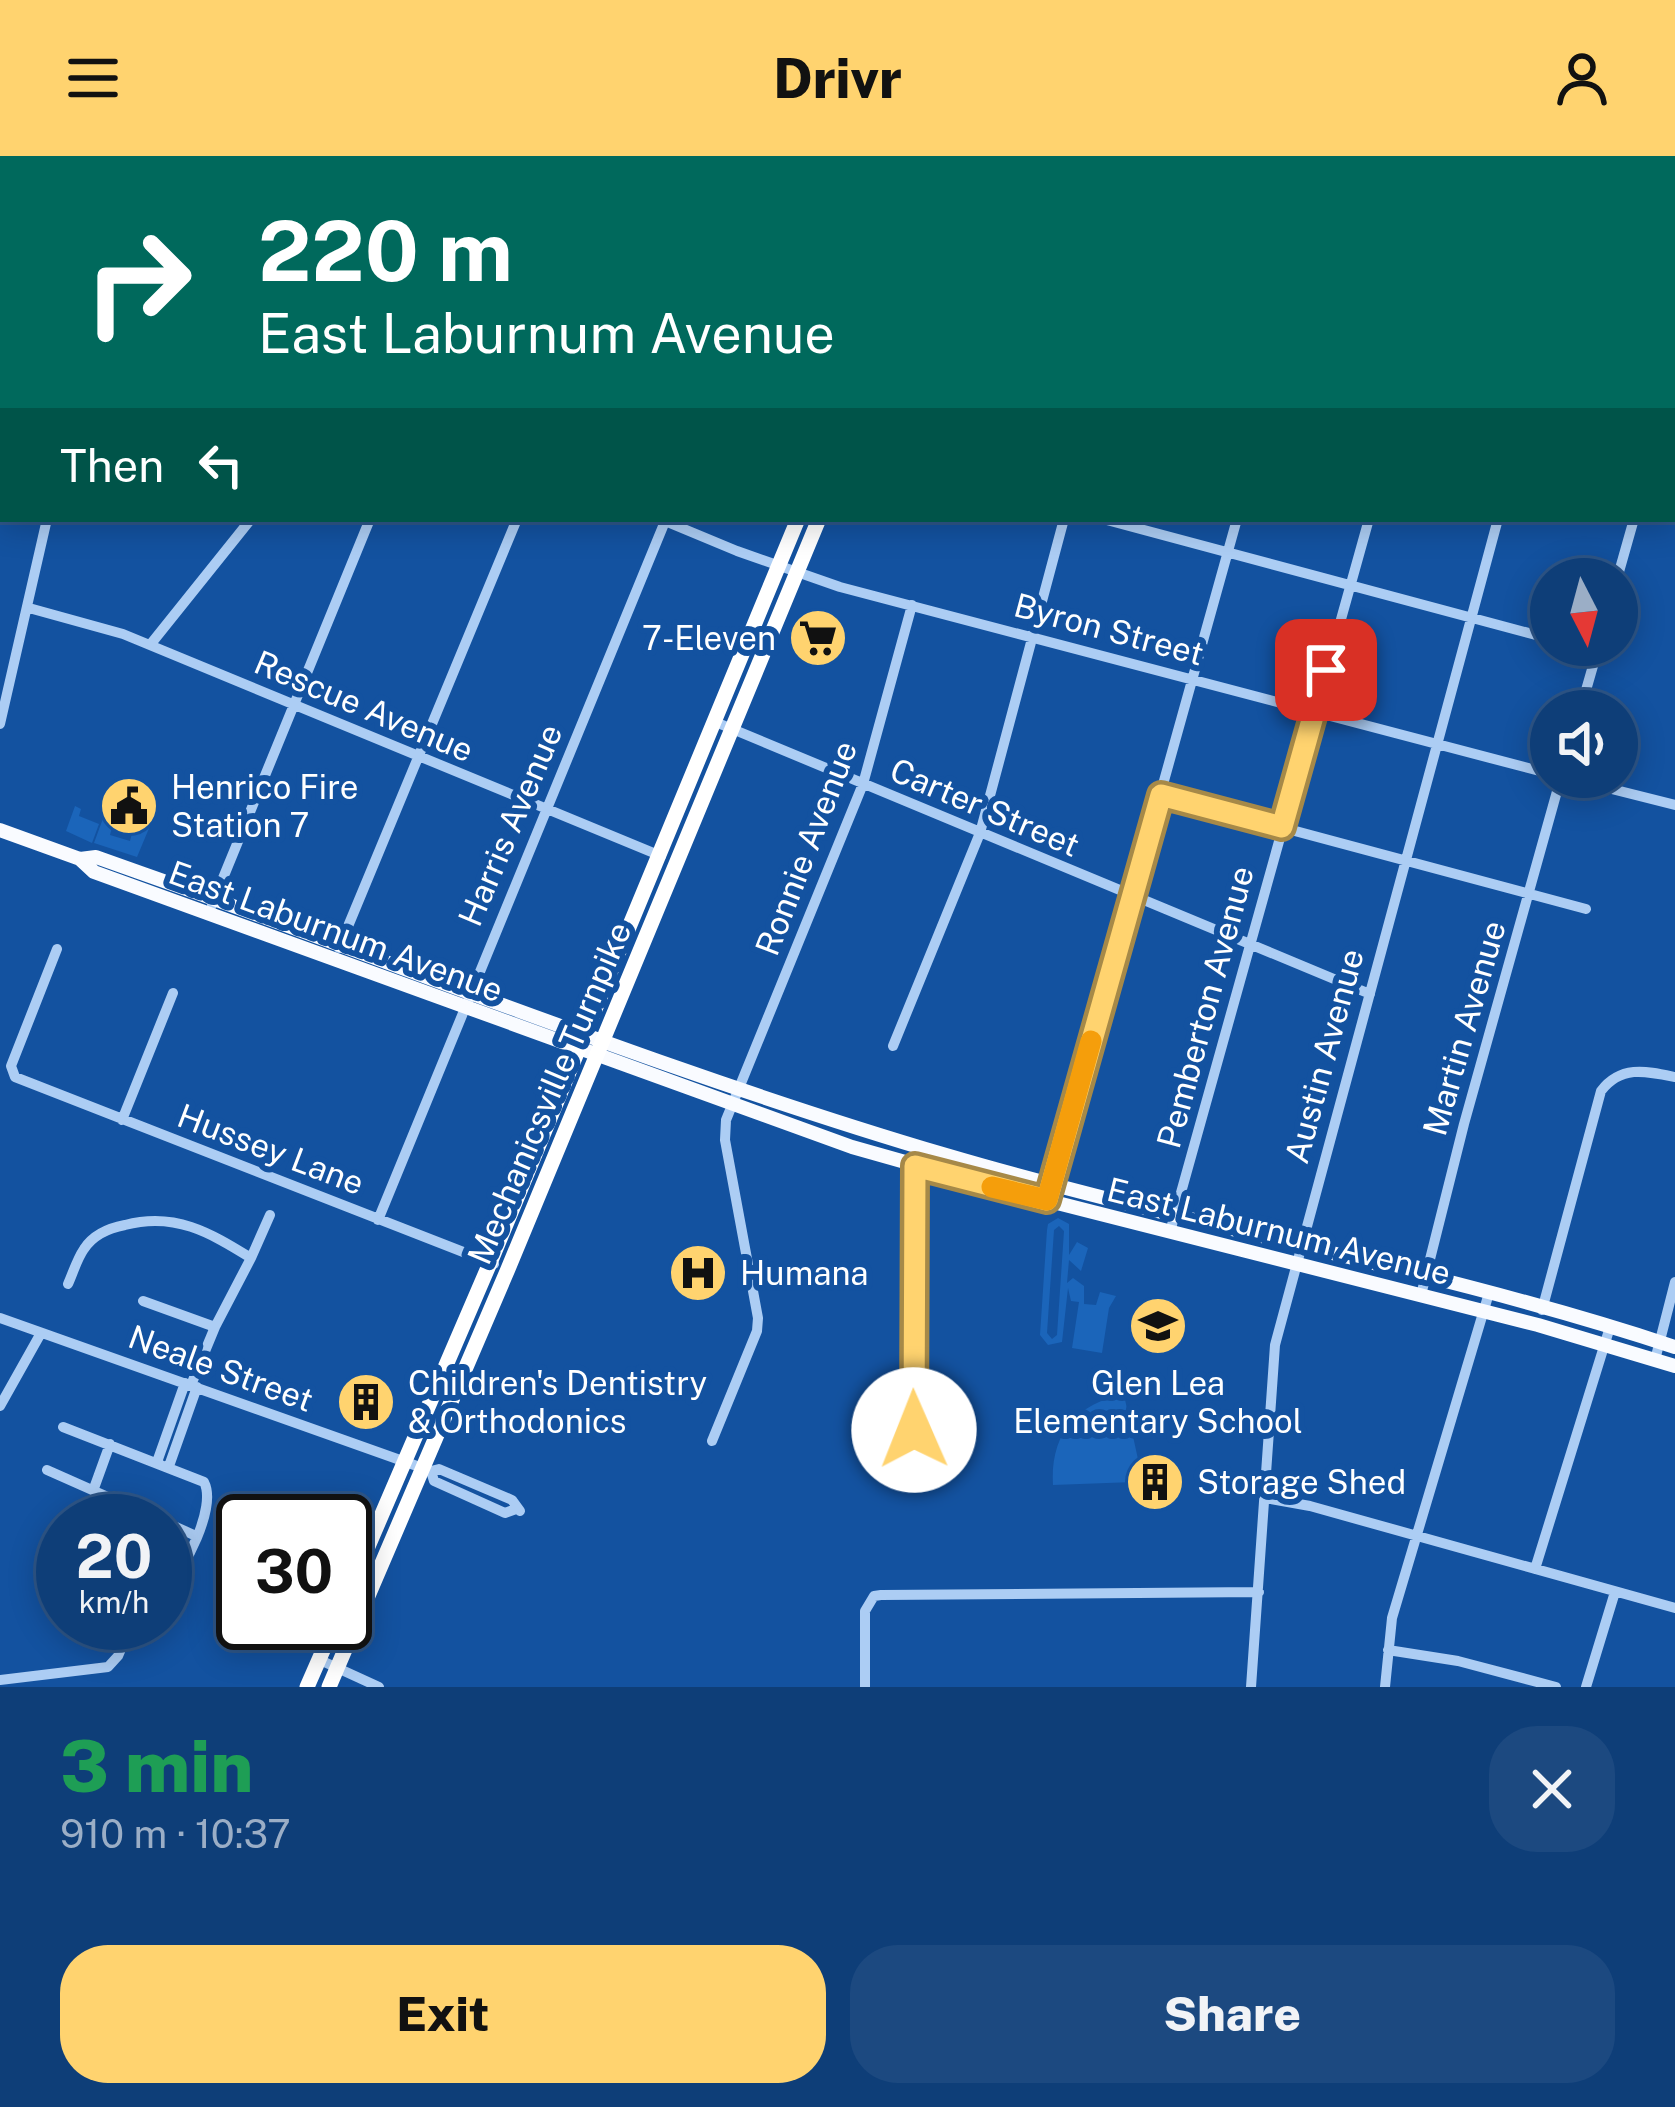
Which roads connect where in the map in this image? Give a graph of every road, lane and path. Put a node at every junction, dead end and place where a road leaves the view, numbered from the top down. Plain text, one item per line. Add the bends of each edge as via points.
1 (46, 522) edge
2 (249, 522) edge
3 (369, 522) edge
4 (517, 522) edge
5 (663, 522) edge
6 (669, 522) edge
7 (797, 522) edge
8 (818, 522) edge
9 (1063, 522) edge
10 (1114, 522) edge
11 (1236, 522) edge
12 (1368, 522) edge
13 (1497, 522) edge
14 (1633, 522) edge
15 (1228, 553) junction
16 (1622, 558) edge
17 (778, 566) junction
18 (796, 573) junction
19 (1350, 586) junction
20 (912, 605) junction
21 (28, 608) junction
22 (1472, 619) junction
23 (1530, 634) edge
24 (1032, 637) junction
25 (150, 645) junction
26 (1193, 680) junction
27 (293, 706) junction
28 (1314, 712) junction
29 (713, 722) junction
30 (0, 724) edge
31 (732, 730) junction
32 (1438, 744) junction
33 (418, 758) junction
34 (1530, 768) edge
35 (863, 784) junction
36 (1161, 795) junction
37 (1638, 796) edge
38 (1556, 798) edge
39 (1675, 805) edge
40 (545, 810) junction
41 (1282, 827) junction
42 (0, 830) edge
43 (980, 833) junction
44 (658, 855) junction
45 (1405, 860) junction
46 (676, 862) junction
47 (1529, 893) junction
48 (1131, 897) junction
49 (212, 906) junction
50 (1586, 909) dead end
51 (341, 943) junction
52 (1250, 945) junction
53 (57, 949) dead end
54 (334, 959) junction
55 (471, 991) junction
56 (173, 993) dead end
57 (1370, 994) junction
58 (464, 1006) junction
59 (582, 1040) junction
60 (893, 1046) dead end
61 (600, 1047) junction
62 (1675, 1077) edge
63 (740, 1088) junction
64 (733, 1104) junction
65 (122, 1120) junction
66 (915, 1166) junction
67 (1052, 1183) junction
68 (1047, 1200) junction
69 (1175, 1214) junction
70 (270, 1215) dead end
71 (378, 1220) junction
72 (1170, 1232) junction
73 (1300, 1246) junction
74 (251, 1258) junction
75 (490, 1263) junction
76 (1296, 1263) junction
77 (508, 1270) junction
78 (1425, 1277) junction
79 (1675, 1282) edge
80 (68, 1284) dead end
81 (1421, 1294) junction
82 (1490, 1294) junction
83 (143, 1301) dead end
84 (1543, 1307) junction
85 (1484, 1311) junction
86 (0, 1318) edge
87 (1538, 1325) junction
88 (215, 1327) junction
89 (1610, 1327) junction
90 (41, 1333) junction
91 (1605, 1344) junction
92 (1667, 1345) edge
93 (1655, 1360) junction
94 (1675, 1366) edge
95 (191, 1385) junction
96 (0, 1406) edge
97 (63, 1427) dead end
98 (914, 1430) dead end
99 (712, 1442) dead end
100 (110, 1444) junction
101 (406, 1462) junction
102 (163, 1464) junction
103 (47, 1470) dead end
104 (427, 1470) junction
105 (93, 1491) junction
106 (100, 1494) edge
107 (1265, 1498) junction
108 (518, 1510) dead end
109 (192, 1534) edge
110 (1416, 1535) junction
111 (196, 1536) junction
112 (372, 1539) edge
113 (192, 1545) edge
114 (1535, 1569) junction
115 (1258, 1592) junction
116 (1615, 1592) junction
117 (1675, 1608) edge
118 (120, 1650) edge
119 (324, 1650) edge
120 (1388, 1650) junction
121 (320, 1660) junction
122 (337, 1668) junction
123 (0, 1681) edge
124 (308, 1687) edge
125 (329, 1687) edge
126 (379, 1687) edge
127 (865, 1687) edge
128 (1251, 1687) edge
129 (1385, 1687) edge
130 (1556, 1687) edge
131 (1586, 1687) edge

1 - 21 street
2 - 25 street
3 - 27 street
4 - 33 street
5 - 40 street, Harris Avenue
6 - 17 street, Byron Street
7 - 17 highway, Mechanicsville Turnpike
8 - 18 highway, Mechanicsville Turnpike
9 - 24 street
10 - 15 street
11 - 15 street
12 - 19 street, Pemberton Avenue
13 - 22 street, Austin Avenue
14 - 16 street
15 - 19 street
15 - 26 street
17 - 18 street, Byron Street
17 - 29 highway, Mechanicsville Turnpike
18 - 20 street, Byron Street
18 - 31 highway, Mechanicsville Turnpike
19 - 22 street
19 - 28 street, Pemberton Avenue
20 - 24 street, Byron Street
20 - 35 street, Ronnie Avenue
21 - 25 street, Rescue Avenue
21 - 30 street
22 - 23 street
22 - 32 street, Austin Avenue
24 - 26 street, Byron Street
24 - 43 street
25 - 27 street, Rescue Avenue
26 - 28 street, Byron Street
26 - 36 street
27 - 33 street, Rescue Avenue
27 - 49 street
28 - 32 street, Byron Street
28 - 41 street, Pemberton Avenue
29 - 31 street, Carter Street
29 - 44 highway, Mechanicsville Turnpike
31 - 35 street, Carter Street
31 - 46 highway, Mechanicsville Turnpike
32 - 34 street, Byron Street
32 - 45 street, Austin Avenue
33 - 40 street, Rescue Avenue
33 - 51 street
35 - 43 street, Carter Street
35 - 63 street, Ronnie Avenue
36 - 41 street
36 - 48 street
37 - 39 street
38 - 47 street, Martin Avenue
40 - 44 street, Rescue Avenue
40 - 55 street, Harris Avenue
41 - 45 street
41 - 52 street, Pemberton Avenue
42 - 49 main road, East Laburnum Avenue via 80,859 94,872
43 - 48 street, Carter Street
43 - 60 street
44 - 46 street, Rescue Avenue
44 - 59 highway, Mechanicsville Turnpike
45 - 47 street
45 - 57 street, Austin Avenue
46 - 61 highway, Mechanicsville Turnpike
47 - 50 street
47 - 78 street, Martin Avenue
48 - 52 street, Carter Street
48 - 67 street
49 - 51 main road, East Laburnum Avenue
49 - 54 main road, East Laburnum Avenue
51 - 54 street
51 - 55 main road, East Laburnum Avenue
52 - 57 street, Carter Street
52 - 69 street, Pemberton Avenue
53 - 65 street, Hussey Lane via 11,1066 15,1077
54 - 58 main road, East Laburnum Avenue
55 - 58 street, Harris Avenue
55 - 59 main road, East Laburnum Avenue
56 - 65 street
57 - 73 street, Austin Avenue
58 - 59 main road, East Laburnum Avenue
58 - 71 street, Harris Avenue
59 - 61 main road
59 - 75 highway, Mechanicsville Turnpike
61 - 63 main road, East Laburnum Avenue
61 - 64 main road, East Laburnum Avenue
61 - 77 highway, Mechanicsville Turnpike
62 - 84 street via 1630,1071 1606,1084
63 - 64 street, Ronnie Avenue
63 - 67 main road, East Laburnum Avenue
64 - 66 main road, East Laburnum Avenue
64 - 99 street, Ronnie Avenue via 725,1140 758,1318
65 - 71 street, Hussey Lane
66 - 68 main road, East Laburnum Avenue
66 - 98 street
67 - 68 street
67 - 69 main road, East Laburnum Avenue
68 - 72 main road, East Laburnum Avenue
69 - 72 street, Pemberton Avenue
69 - 73 main road, East Laburnum Avenue
70 - 74 street
71 - 75 street, Hussey Lane
72 - 76 main road, East Laburnum Avenue
73 - 76 street, Austin Avenue
73 - 78 main road, East Laburnum Avenue
74 - 80 street via 184,1222 142,1220 92,1240
74 - 88 street
75 - 77 street, Hussey Lane
75 - 101 highway, Mechanicsville Turnpike
76 - 81 main road, East Laburnum Avenue
76 - 107 street, Austin Avenue via 1271,1370
77 - 104 highway, Mechanicsville Turnpike
78 - 81 street, Martin Avenue
78 - 82 main road, East Laburnum Avenue
79 - 92 street
81 - 85 main road, East Laburnum Avenue
82 - 84 main road, East Laburnum Avenue
82 - 85 street
83 - 88 street
84 - 87 street
84 - 89 main road, East Laburnum Avenue
85 - 87 main road, East Laburnum Avenue
85 - 110 street
86 - 90 street, Neale Street
87 - 91 main road, East Laburnum Avenue
88 - 95 street
89 - 91 street
89 - 92 main road, East Laburnum Avenue
90 - 95 street, Neale Street
90 - 96 street
91 - 93 main road, East Laburnum Avenue
91 - 114 street
92 - 93 street
93 - 94 main road, East Laburnum Avenue
95 - 101 street, Neale Street
95 - 102 street
97 - 100 street
100 - 102 street
100 - 105 street
101 - 104 street, Neale Street
101 - 112 highway, Mechanicsville Turnpike
102 - 111 street via 208,1489
103 - 105 street
104 - 108 street, Neale Street via 434,1481 505,1513
104 - 122 highway, Mechanicsville Turnpike
105 - 106 street
107 - 110 street
107 - 115 street, Austin Avenue
109 - 111 street
110 - 114 street
110 - 120 street
111 - 113 street
114 - 116 street
115 - 127 street via 874,1596 866,1611
115 - 128 street, Austin Avenue
116 - 117 street
116 - 131 street
118 - 123 street via 109,1667
119 - 121 highway
120 - 129 street
120 - 130 street
121 - 122 street
121 - 124 highway
122 - 125 highway, Mechanicsville Turnpike
122 - 126 street

